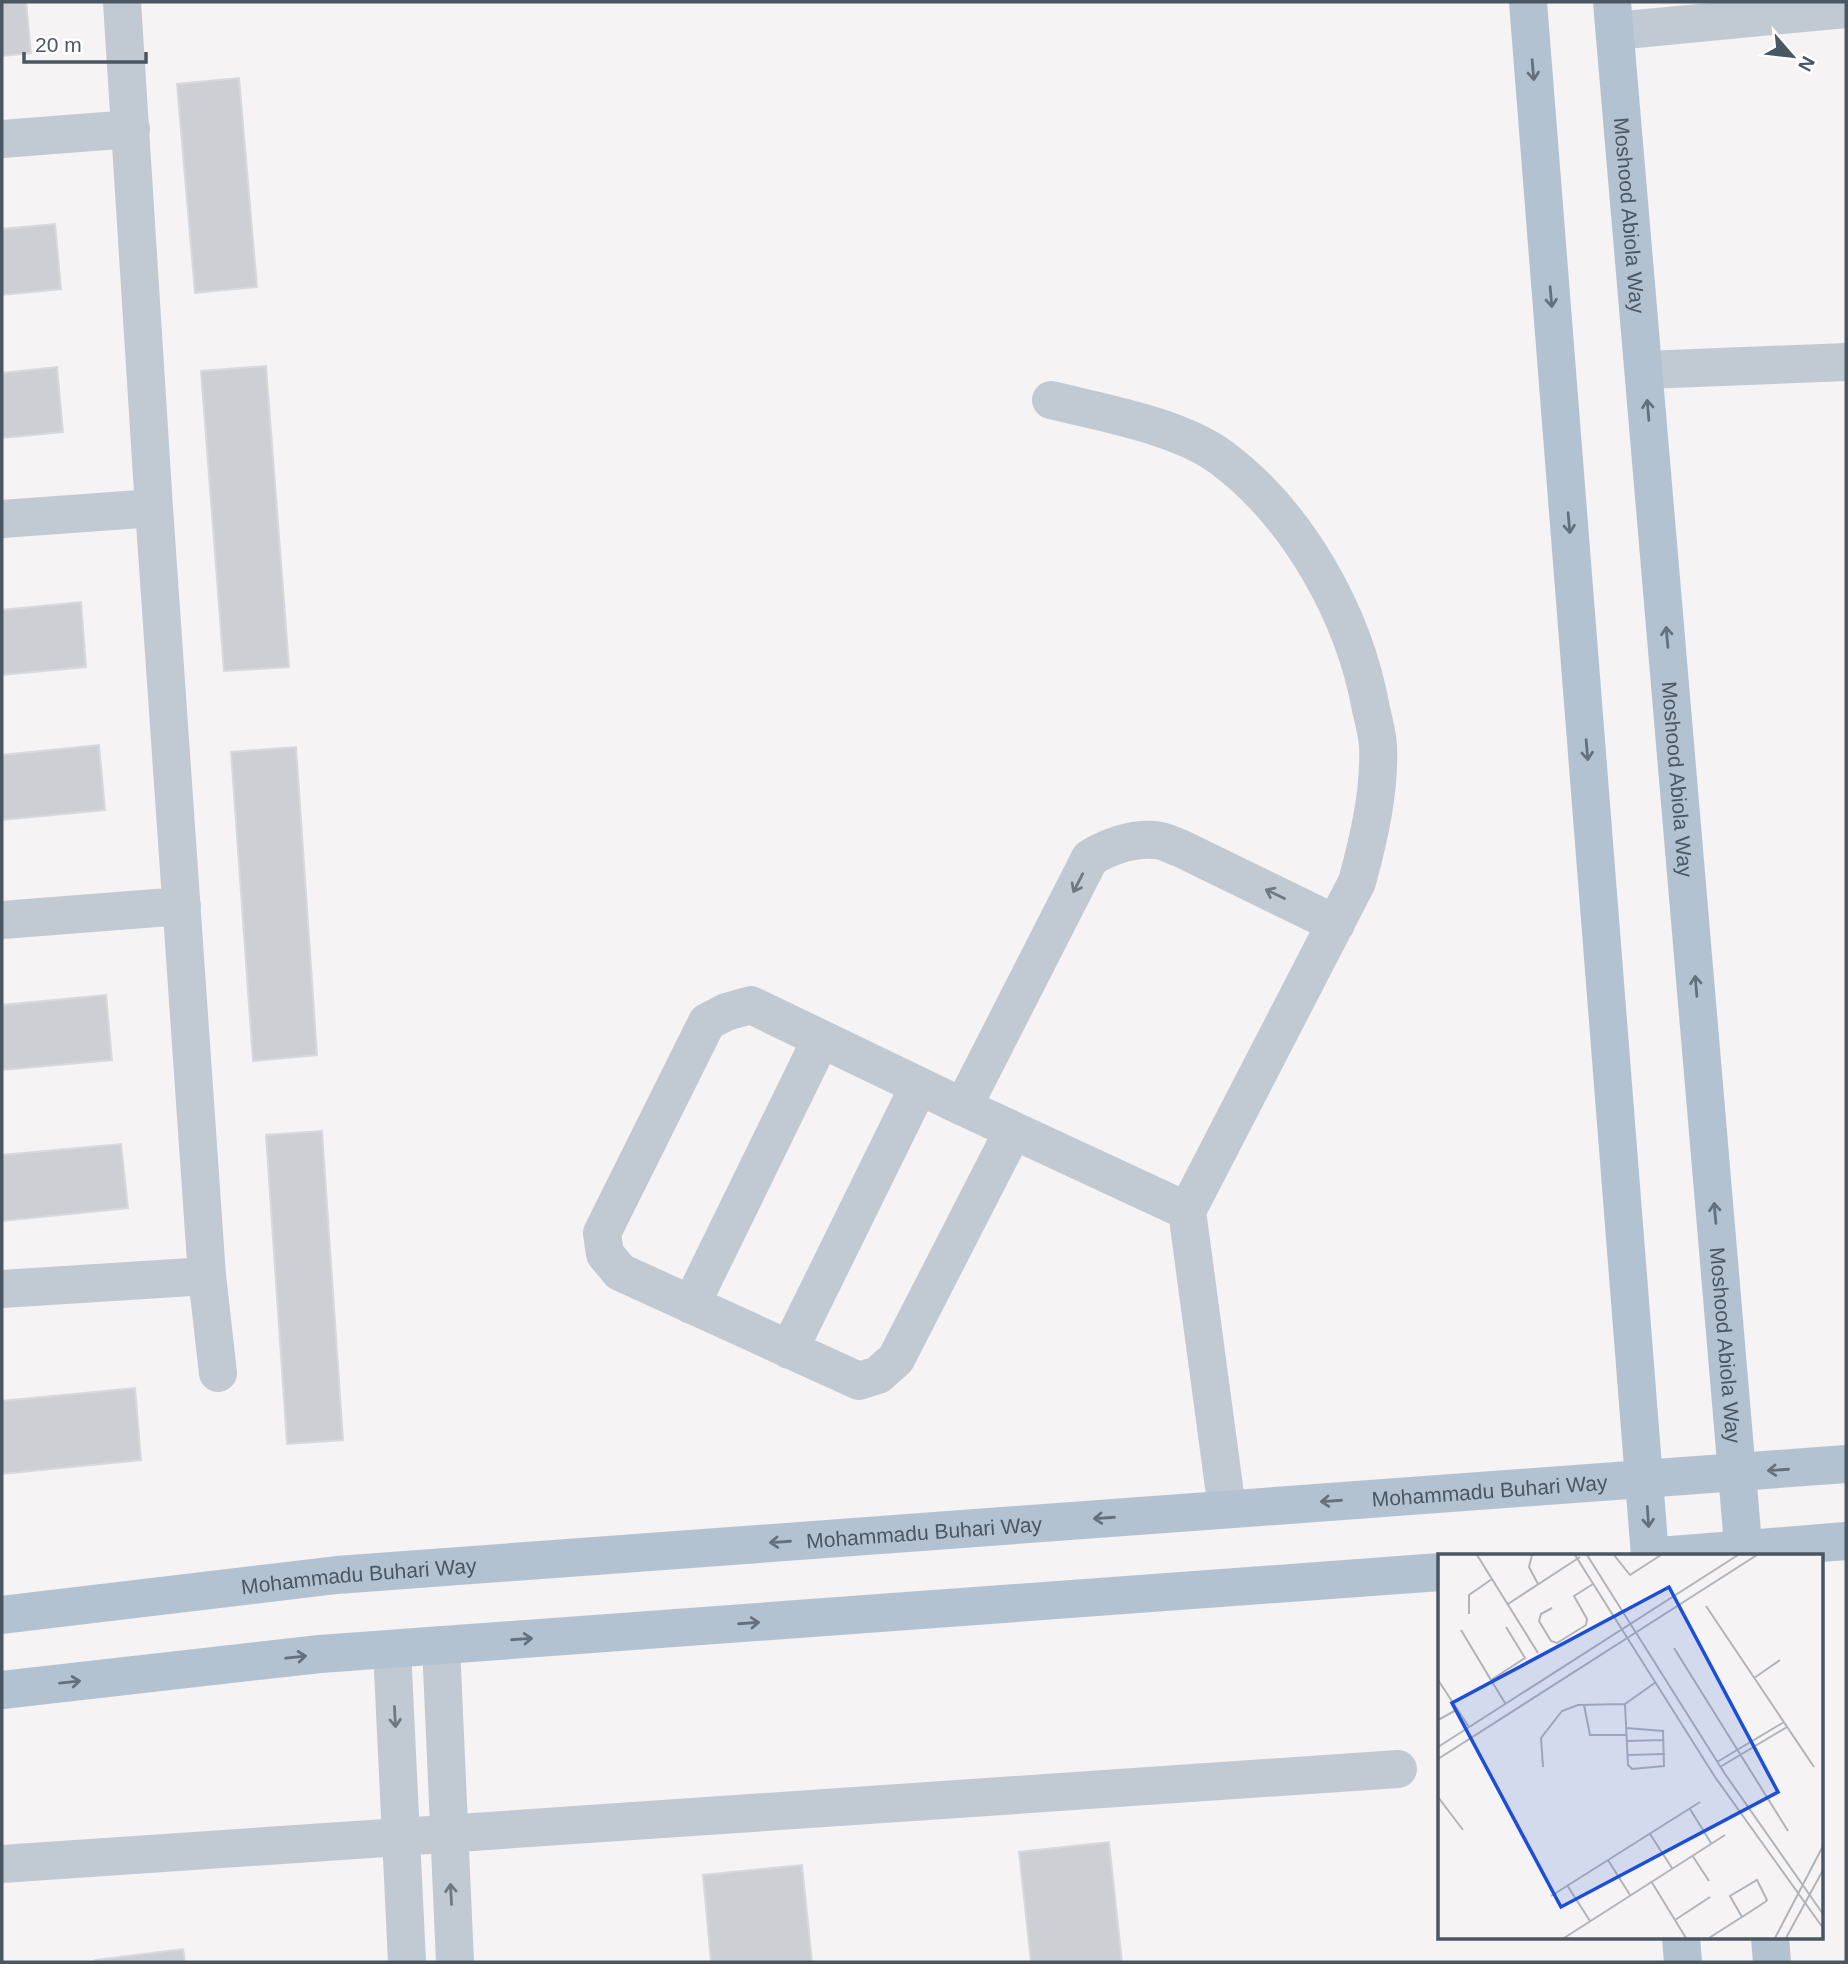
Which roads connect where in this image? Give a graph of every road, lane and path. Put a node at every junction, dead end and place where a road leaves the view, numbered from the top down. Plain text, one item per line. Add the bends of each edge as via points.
1 (122, 2) edge
2 (1528, 2) edge
3 (1779, 9) edge
4 (1846, 9) edge
5 (1614, 16) edge
6 (131, 130) junction
7 (2, 139) edge
8 (1846, 362) edge
9 (1645, 370) junction
10 (1051, 400) dead end
11 (154, 508) junction
12 (2, 519) edge
13 (183, 905) junction
14 (2, 920) edge
15 (1336, 923) junction
16 (821, 1039) junction
17 (919, 1086) junction
18 (963, 1107) junction
19 (1013, 1131) junction
20 (1187, 1210) junction
21 (207, 1276) junction
22 (2, 1289) edge
23 (691, 1305) junction
24 (789, 1350) junction
25 (218, 1373) dead end
26 (1846, 1464) edge
27 (1737, 1473) junction
28 (1645, 1478) junction
29 (1227, 1509) junction
30 (1846, 1541) edge
31 (1744, 1553) edge
32 (1650, 1554) edge
33 (1716, 1554) edge
34 (1438, 1572) edge
35 (2, 1615) edge
36 (441, 1645) junction
37 (391, 1649) junction
38 (2, 1690) edge
39 (1398, 1769) dead end
40 (448, 1834) junction
41 (400, 1838) junction
42 (2, 1864) edge
43 (1681, 1940) edge
44 (1770, 1940) edge
45 (407, 1962) edge
46 (455, 1962) edge
47 (1683, 1962) edge
48 (1772, 1962) edge

1 - 6 street
2 -> 28 main road
3 - 4 street
3 - 5 street
5 - 9 main road, Moshood Abiola Way
6 - 7 street
6 - 11 street
8 - 9 street
27 -> 9 main road, Moshood Abiola Way
10 - 15 street via 1177,434 1220,457 1262,494 1306,548 1336,601 1367,684 1378,745 1367,845 1357,882
11 - 12 street
11 - 13 street
13 - 14 street
13 - 21 street
15 -> 18 street via 1180,848 1154,840 1126,842 1104,850 1090,858
15 - 20 street
16 - 17 street
16 - 23 street
16 - 23 street via 751,1005 707,1022 602,1233 605,1254 620,1272
17 - 18 street
17 - 24 street
18 - 19 street
19 - 20 street
19 - 24 street via 897,1359 878,1375 859,1381
20 - 29 street
21 - 22 street
21 - 25 street
23 - 24 street
26 -> 27 main road, Mohammadu Buhari Way
27 - 28 main road, Mohammadu Buhari Way
27 - 31 main road, Moshood Abiola Way
28 -> 29 main road, Mohammadu Buhari Way
28 -> 32 main road
29 -> 35 main road, Mohammadu Buhari Way via 337,1575
30 - 31 main road
31 - 33 main road
36 -> 34 main road
36 - 37 main road
36 - 40 street
38 -> 37 main road
37 -> 41 street
39 - 40 street
40 - 41 street
46 -> 40 street
41 - 42 street
41 - 45 street
43 - 47 main road
44 - 48 main road

